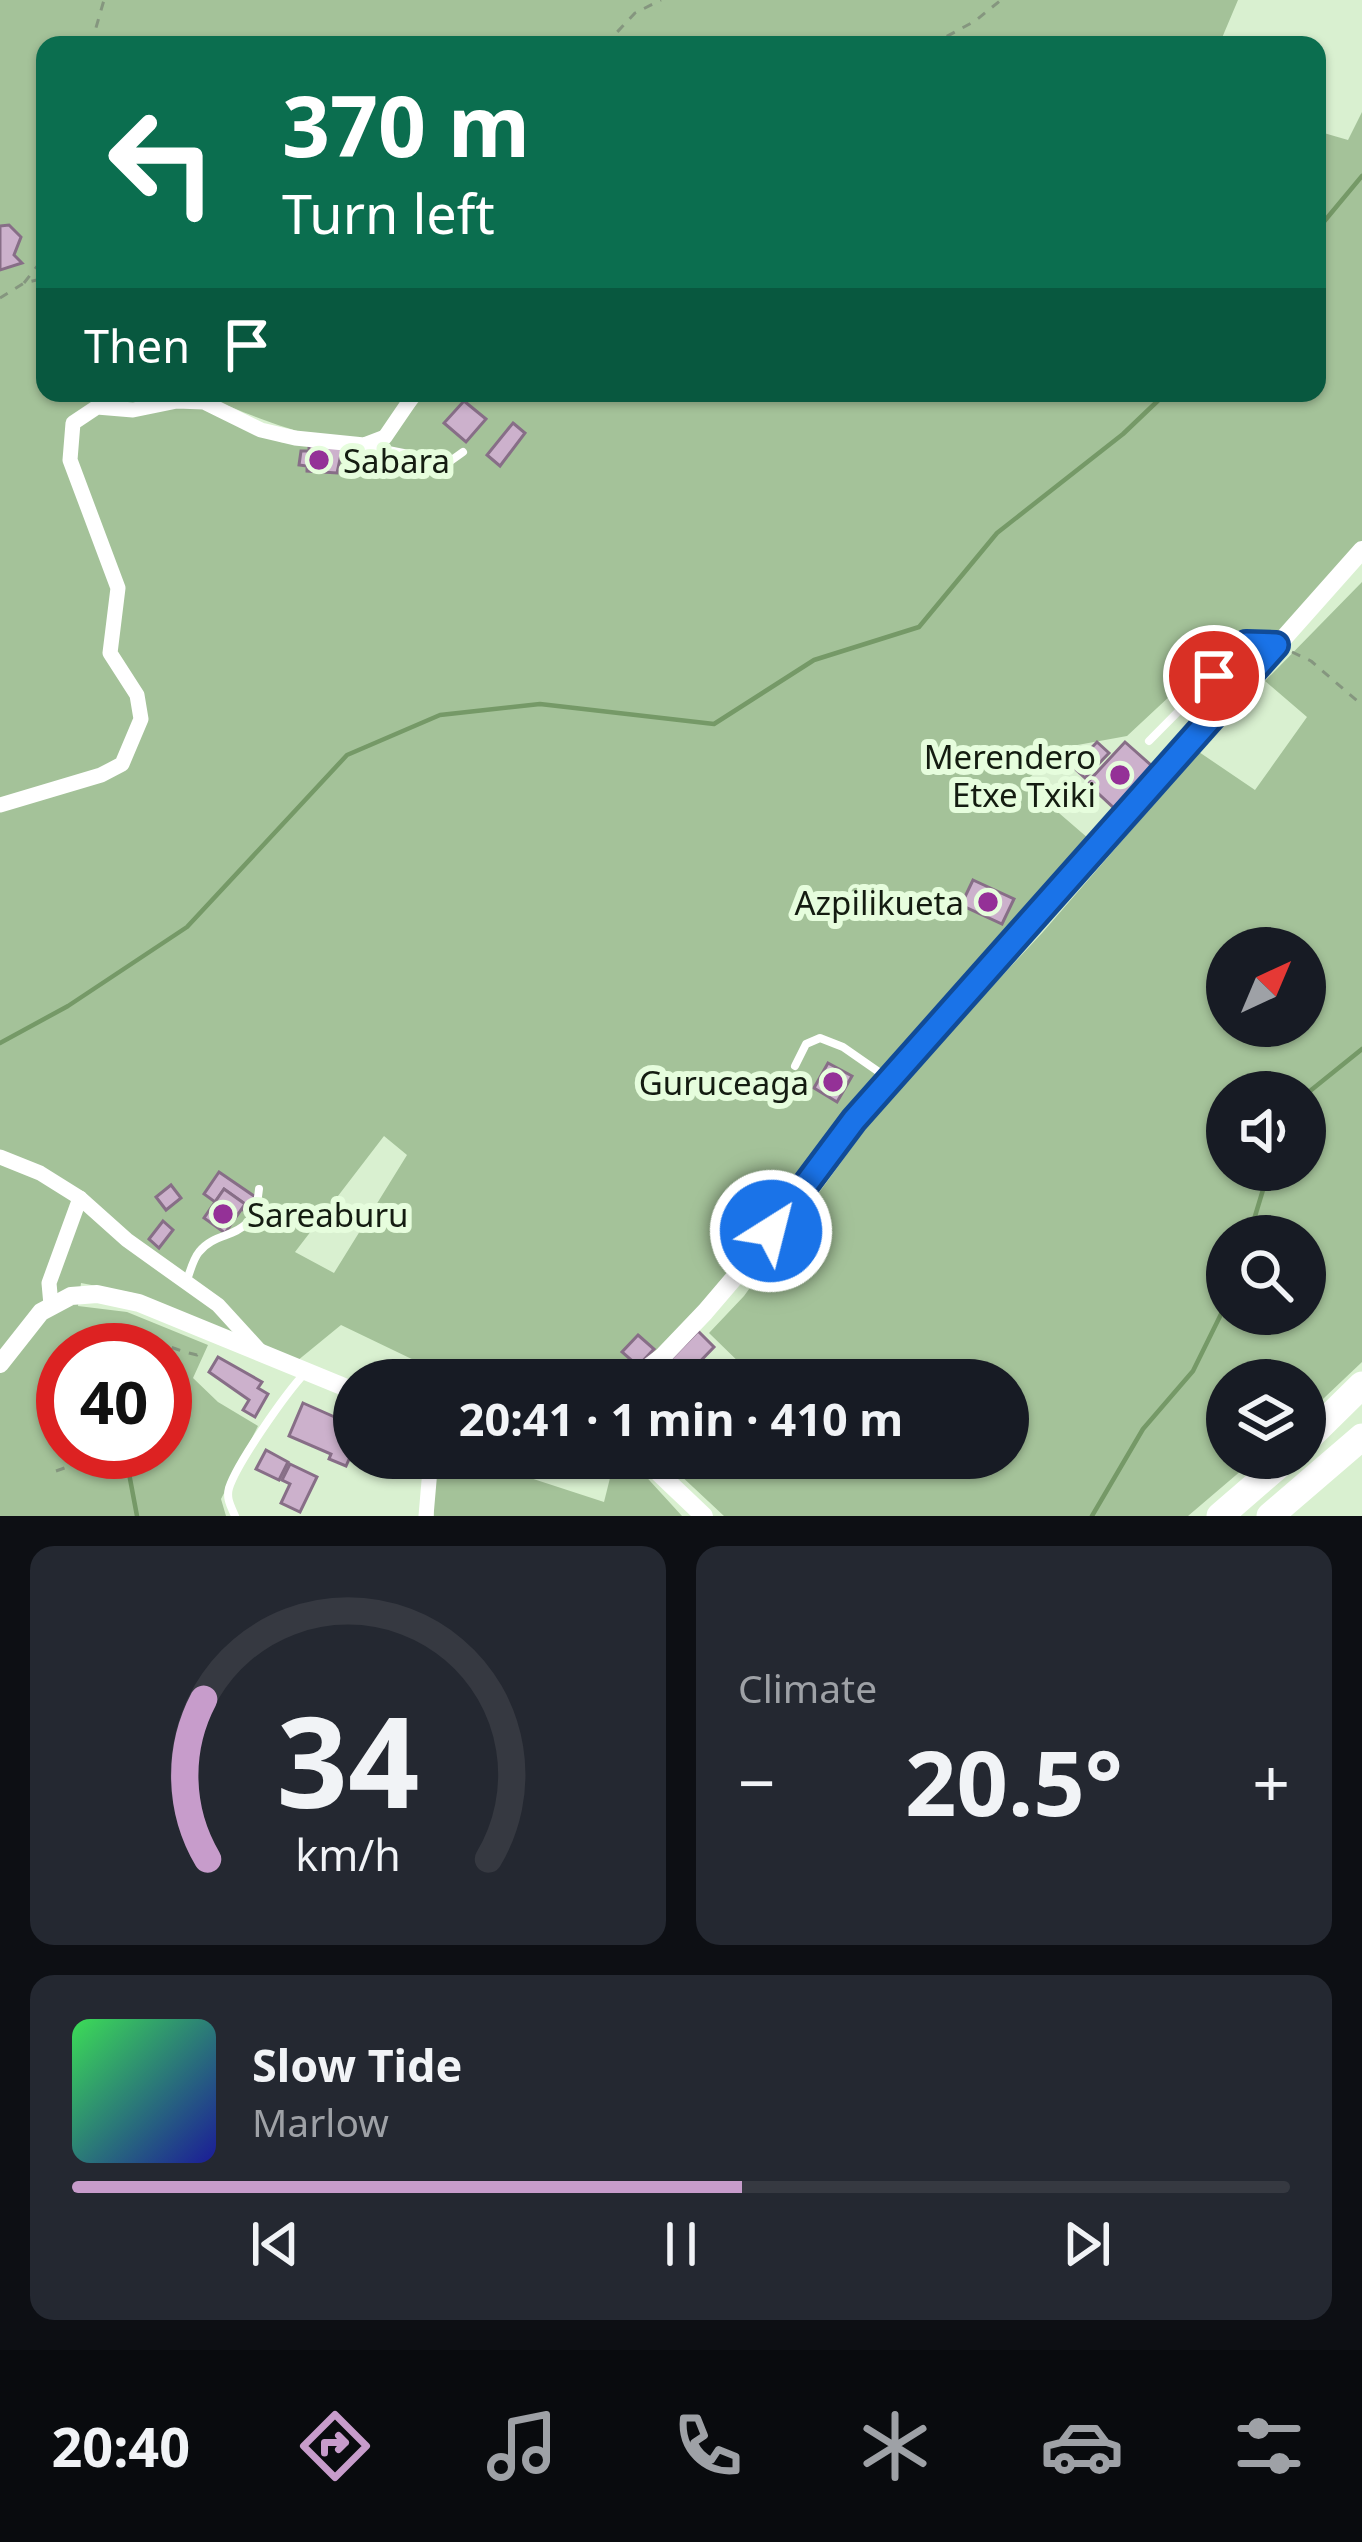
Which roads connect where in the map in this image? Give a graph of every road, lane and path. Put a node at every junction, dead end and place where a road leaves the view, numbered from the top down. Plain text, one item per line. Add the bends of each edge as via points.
1 (104, 0) edge
2 (662, 0) edge
3 (1001, 0) edge
4 (94, 36) edge
5 (613, 36) edge
6 (948, 36) edge
7 (36, 268) edge
8 (36, 280) edge
9 (24, 283) junction
10 (0, 298) edge
11 (172, 402) edge
12 (204, 402) edge
13 (409, 402) edge
14 (364, 445) junction
15 (463, 452) dead end
16 (1362, 550) edge
17 (1276, 645) junction
18 (1362, 704) edge
19 (1148, 741) dead end
20 (0, 805) edge
21 (795, 1066) dead end
22 (890, 1080) junction
23 (0, 1157) edge
24 (259, 1189) dead end
25 (80, 1198) junction
26 (186, 1282) junction
27 (50, 1305) junction
28 (214, 1334) junction
29 (192, 1353) edge
30 (263, 1354) junction
31 (659, 1359) edge
32 (0, 1364) edge
33 (306, 1372) junction
34 (333, 1383) edge
35 (1362, 1385) edge
36 (1326, 1421) edge
37 (1362, 1437) edge
38 (429, 1479) edge
39 (665, 1479) edge
40 (1263, 1479) edge
41 (235, 1516) edge
42 (426, 1516) edge
43 (704, 1516) edge
44 (1220, 1516) edge
45 (1270, 1516) edge

1 - 4 path
2 - 5 path
3 - 6 path
7 - 9 path
8 - 9 path
9 - 10 path
11 - 20 street via 97,407 73,424 70,460 118,589 110,652 137,695 140,718 122,764
12 - 14 street via 261,430
13 - 14 street via 385,436
14 - 15 lane via 449,462
16 - 17 street
17 - 18 path
17 - 19 lane via 1246,644
17 - 22 street
21 - 22 lane via 806,1044 820,1038
22 - 31 street via 746,1264
23 - 25 street
24 - 26 lane via 244,1226 198,1252
25 - 26 street
25 - 27 street via 49,1282
26 - 30 street
27 - 28 street via 110,1296
27 - 32 street
28 - 29 path
28 - 30 street
30 - 33 street
33 - 34 street
33 - 41 lane via 234,1478 228,1499
35 - 36 highway
37 - 45 highway
38 - 42 street
39 - 43 street
40 - 44 highway

